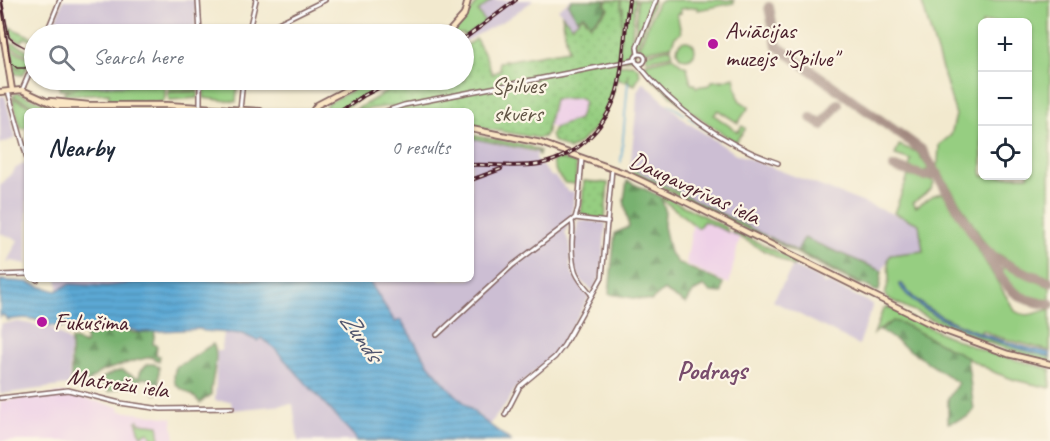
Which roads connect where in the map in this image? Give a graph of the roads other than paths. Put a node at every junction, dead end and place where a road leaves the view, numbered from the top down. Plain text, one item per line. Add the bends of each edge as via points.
1 (60, 0) edge
2 (198, 0) edge
3 (256, 0) edge
4 (325, 0) edge
5 (468, 0) edge
6 (657, 0) edge
7 (0, 15) edge
8 (50, 24) edge
9 (199, 24) edge
10 (250, 24) edge
11 (276, 24) edge
12 (456, 24) edge
13 (638, 54) junction
14 (636, 62) junction
15 (24, 86) edge
16 (22, 90) junction
17 (200, 90) edge
18 (242, 90) edge
19 (346, 90) edge
20 (10, 91) junction
21 (0, 92) edge
22 (200, 107) junction
23 (213, 108) edge
24 (240, 108) edge
25 (315, 108) edge
26 (393, 108) edge
27 (474, 130) edge
28 (24, 146) edge
29 (582, 158) junction
30 (778, 163) dead end
31 (612, 169) junction
32 (573, 219) junction
33 (608, 222) junction
34 (24, 274) edge
35 (0, 275) edge
36 (592, 295) junction
37 (437, 335) dead end
38 (1050, 364) edge
39 (0, 398) edge
40 (232, 408) dead end
41 (505, 415) dead end

1 - 8 street
2 - 9 street
3 - 10 street
4 - 11 street
5 - 12 main road via 464,15
6 - 13 street via 639,41
7 - 20 main road
13 - 14 street
13 - 14 street via 645,59
14 - 26 street
14 - 30 street via 687,113 734,145
15 - 16 street
16 - 20 main road
16 - 22 main road via 60,106
17 - 22 street
18 - 24 street
19 - 25 main road
20 - 21 main road
20 - 28 street
22 - 23 main road
27 - 29 main road, Daugavgrīvas iela via 529,140
29 - 31 main road, Daugavgrīvas iela
29 - 32 street via 578,208
31 - 33 street
31 - 38 main road, Daugavgrīvas iela via 667,192 964,339
32 - 33 street
32 - 36 street via 572,266
32 - 37 street via 513,265
33 - 36 street via 602,277
34 - 35 street
36 - 41 street via 564,345 520,386
39 - 40 street, Matrožu iela via 68,390 161,409

